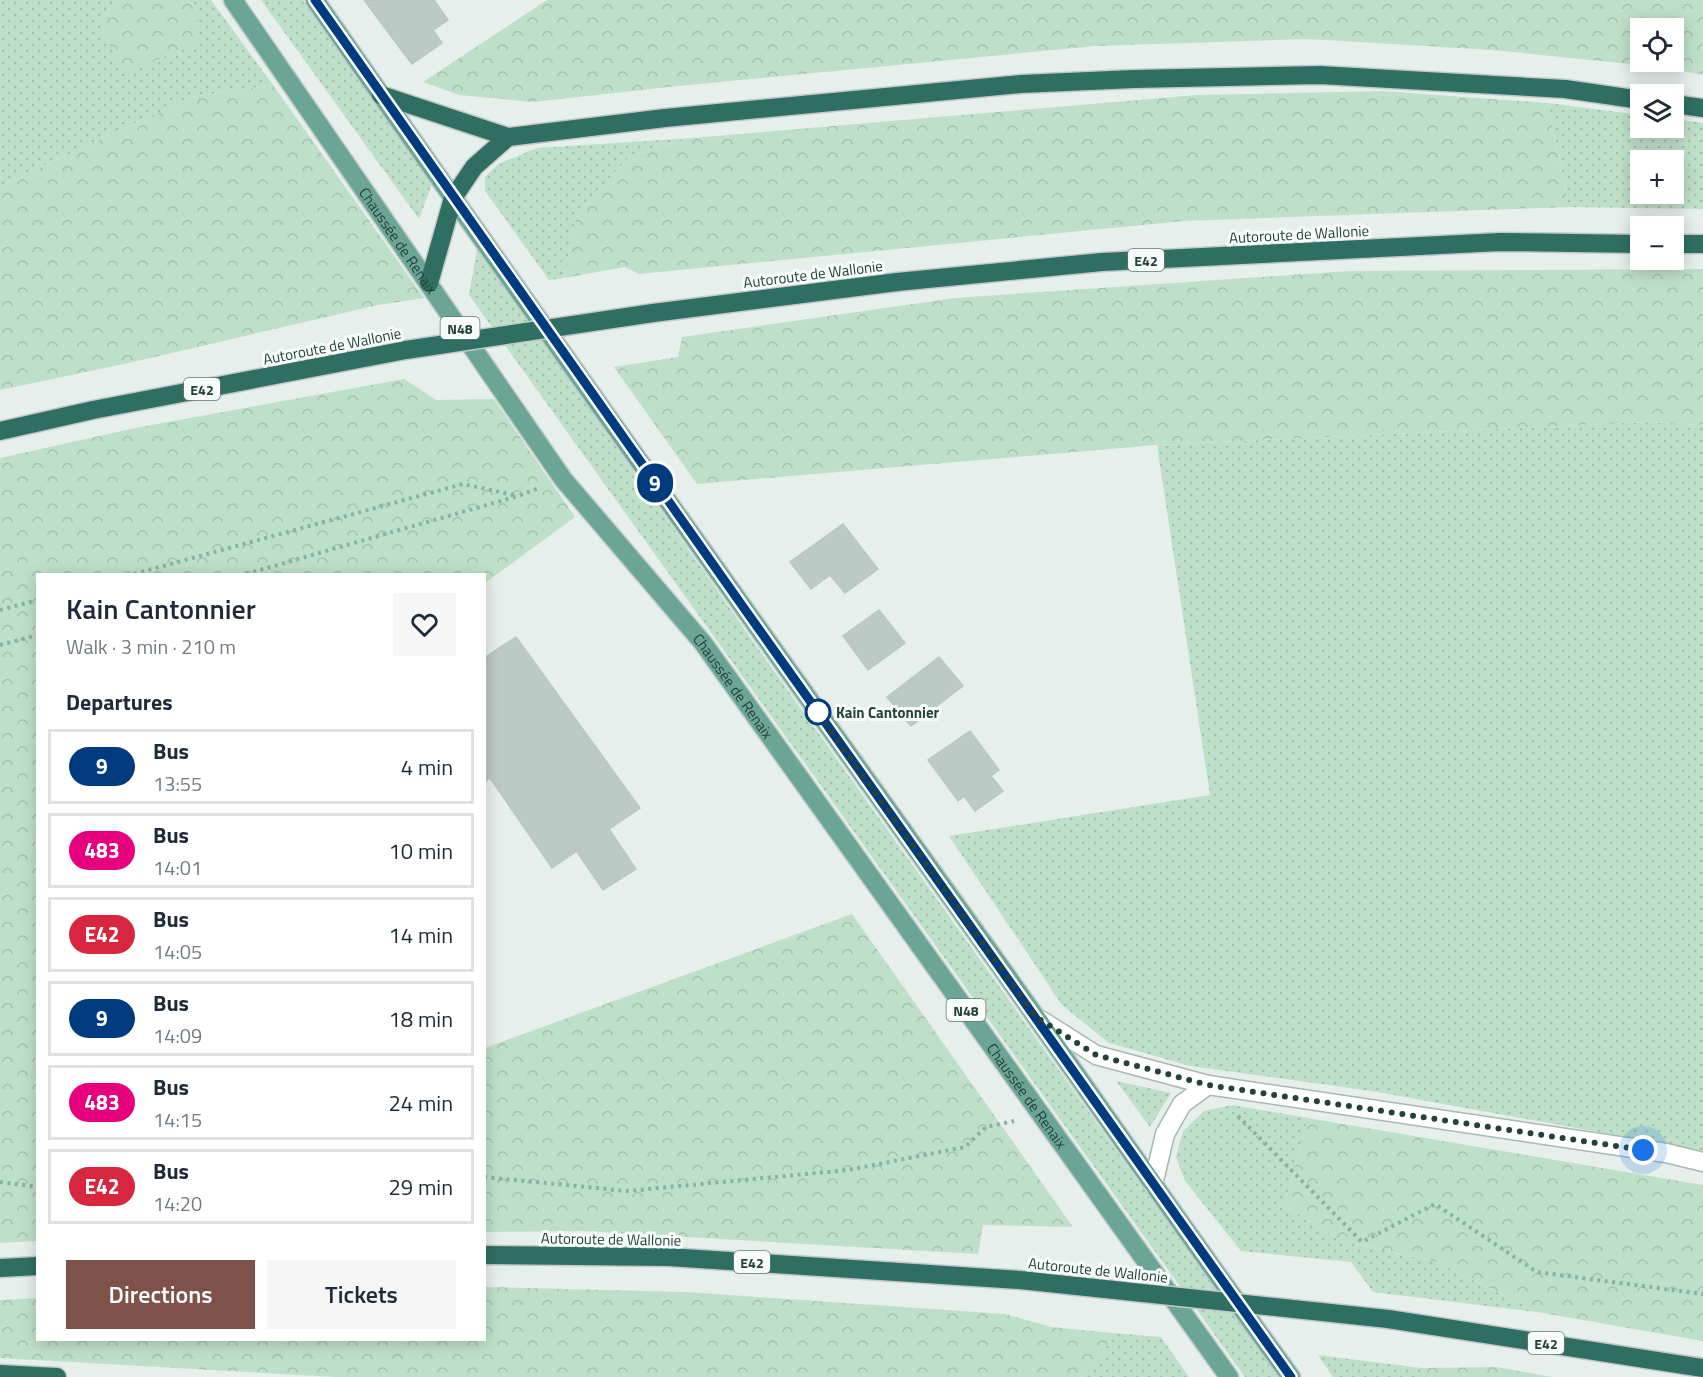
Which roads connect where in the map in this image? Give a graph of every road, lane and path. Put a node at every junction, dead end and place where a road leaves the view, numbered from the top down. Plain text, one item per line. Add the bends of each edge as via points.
1 (233, 0) edge
2 (315, 0) edge
3 (381, 95) junction
4 (1630, 98) edge
5 (1684, 105) edge
6 (1703, 108) edge
7 (508, 137) junction
8 (453, 198) junction
9 (1630, 244) edge
10 (1684, 244) edge
11 (1703, 244) edge
12 (429, 283) junction
13 (0, 431) edge
14 (563, 478) junction
15 (518, 496) junction
16 (138, 573) edge
17 (249, 573) edge
18 (36, 601) edge
19 (0, 610) edge
20 (36, 636) edge
21 (0, 645) edge
22 (1036, 1017) junction
23 (1208, 1085) junction
24 (1041, 1116) junction
25 (1703, 1162) edge
26 (486, 1177) edge
27 (0, 1182) edge
28 (1153, 1185) junction
29 (36, 1187) edge
30 (486, 1255) edge
31 (36, 1266) edge
32 (0, 1268) edge
33 (1703, 1293) edge
34 (1703, 1368) edge
35 (0, 1374) edge
36 (57, 1377) edge
37 (1229, 1377) edge
38 (1291, 1377) edge

1 - 12 main road, Chaussée de Renaix / N48
2 - 3 main road
3 - 7 highway
3 - 8 main road
4 - 7 highway via 1565,89 1320,75 1134,79 1021,84
5 - 6 highway
7 - 8 highway via 474,167
8 - 12 highway
8 - 22 main road
9 - 13 highway, Autoroute de Wallonie / E42, bridge via 1500,242 1102,262 897,282 406,350
10 - 11 highway
12 - 14 main road, Chaussée de Renaix / N48
14 - 15 path
14 - 24 main road, Chaussée de Renaix / N48 via 703,643
15 - 16 path via 463,484
15 - 17 path
18 - 19 path
20 - 21 path
22 - 23 street via 1096,1055
22 - 28 main road
23 - 25 street via 1666,1153
23 - 28 street via 1182,1104 1165,1134
23 - 33 path via 1362,1242 1435,1204 1537,1272
24 - 26 path via 986,1127 965,1148 848,1170 627,1191
24 - 37 main road, Chaussée de Renaix / N48
27 - 29 path
28 - 38 main road
30 - 34 highway, Autoroute de Wallonie / E42, bridge via 668,1257 1020,1280 1388,1319
31 - 32 highway
35 - 36 highway

